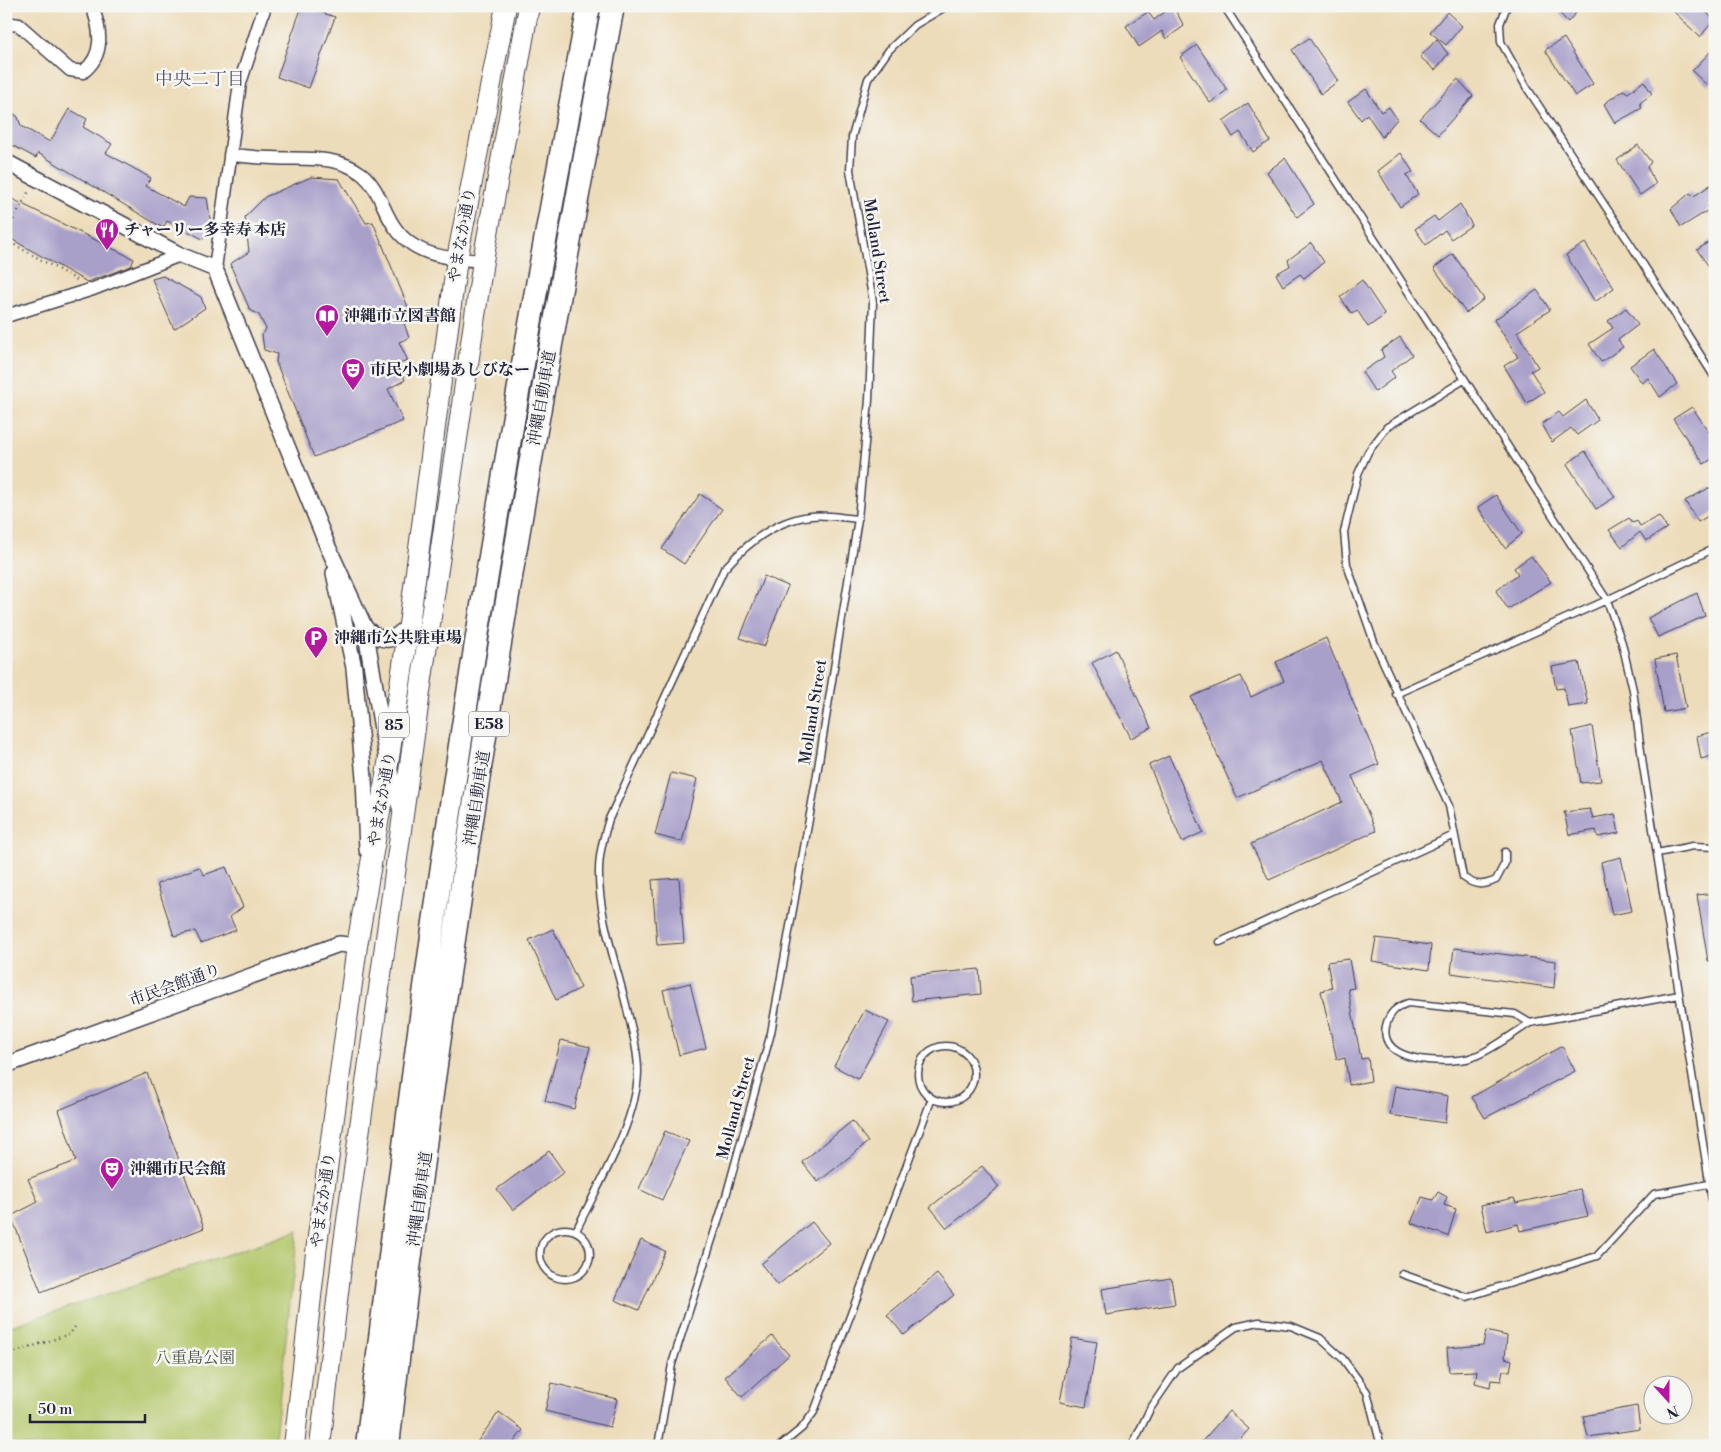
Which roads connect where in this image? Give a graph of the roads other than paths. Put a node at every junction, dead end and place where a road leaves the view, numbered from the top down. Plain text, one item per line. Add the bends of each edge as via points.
1 (92, 6) edge
2 (265, 6) edge
3 (529, 6) edge
4 (589, 6) edge
5 (613, 6) edge
6 (947, 6) edge
7 (1224, 6) edge
8 (1507, 6) edge
9 (505, 7) edge
10 (6, 23) edge
11 (230, 155) junction
12 (6, 162) edge
13 (180, 255) junction
14 (457, 259) junction
15 (483, 261) junction
16 (215, 269) junction
17 (6, 316) edge
18 (1715, 378) edge
19 (1464, 380) junction
20 (858, 519) junction
21 (328, 547) junction
22 (1715, 548) edge
23 (1607, 600) junction
24 (409, 625) junction
25 (365, 628) junction
26 (420, 692) junction
27 (1396, 694) junction
28 (364, 778) junction
29 (388, 778) junction
30 (403, 818) junction
31 (1454, 835) junction
32 (1715, 847) edge
33 (1505, 852) dead end
34 (1657, 853) junction
35 (369, 879) junction
36 (1220, 942) dead end
37 (357, 946) junction
38 (1679, 996) junction
39 (1530, 1024) junction
40 (6, 1065) edge
41 (932, 1098) junction
42 (1709, 1184) junction
43 (1715, 1219) edge
44 (576, 1231) junction
45 (1402, 1274) dead end
46 (294, 1446) edge
47 (320, 1446) edge
48 (367, 1446) edge
49 (388, 1446) edge
50 (658, 1446) edge
51 (780, 1446) edge
52 (1132, 1446) edge
53 (1380, 1446) edge

1 - 10 street via 99,44 94,63 83,72 70,70 19,25
2 - 11 street via 240,82
3 - 15 main road, やまなか通り / 85
4 - 48 highway, 沖縄自動車道 / E58 via 539,265 454,786
5 - 49 highway, 沖縄自動車道 / E58 via 565,260 505,617 447,999
6 - 20 lane, Molland Street via 915,25 889,50 873,72 868,79 852,137 850,170 874,302
7 - 19 lane
8 - 18 lane via 1500,24 1501,42 1527,88
9 - 14 main road, やまなか通り / 85
11 - 14 street via 305,157 334,162 361,174 379,194 396,230 420,251
11 - 16 street
12 - 13 street
13 - 16 street
13 - 17 street via 93,289
14 - 15 street
14 - 24 main road, やまなか通り / 85
15 - 26 main road, やまなか通り / 85
16 - 21 street
19 - 23 lane
19 - 27 lane via 1387,427 1368,452 1349,504 1344,532 1347,565
20 - 44 lane via 813,515 788,520 741,550 724,569 609,819 600,850 602,907 635,1044 638,1072 628,1123
20 - 50 lane, Molland Street via 771,1033 726,1196 672,1364
21 - 25 street
21 - 28 street via 354,668
22 - 23 lane
23 - 27 lane
23 - 34 lane via 1633,690
24 - 25 street via 396,638 385,640
24 - 29 main road, やまなか通り / 85
25 - 29 street
26 - 29 street via 409,721 403,768
26 - 30 main road, やまなか通り / 85
27 - 31 lane via 1449,806
28 - 29 street
28 - 35 street
29 - 30 street
29 - 35 main road, やまなか通り / 85
30 - 47 main road, やまなか通り / 85 via 343,1250
31 - 33 lane via 1459,867 1463,877 1471,883 1479,885 1496,880 1505,863
31 - 36 lane
32 - 34 lane via 1693,846
34 - 38 lane
35 - 37 main road, やまなか通り / 85
37 - 40 street, 市民会館通り via 339,944
37 - 46 main road, やまなか通り / 85
38 - 39 lane
38 - 42 lane
39 - 39 lane via 1515,1014 1408,1003 1391,1013 1385,1030 1393,1049 1412,1057 1438,1061 1467,1059
41 - 41 lane via 919,1081 918,1071 926,1055 935,1048 946,1046 966,1054 973,1065 974,1076 966,1094 945,1102
41 - 51 lane via 814,1412 802,1428
42 - 43 lane
42 - 45 lane via 1654,1194 1597,1256 1467,1297
44 - 44 lane via 560,1229 544,1241 540,1251 542,1264 548,1273 572,1279 581,1274 591,1257 586,1240
52 - 53 lane via 1150,1409 1178,1368 1236,1327 1258,1322 1291,1326 1320,1338 1343,1359 1367,1392

